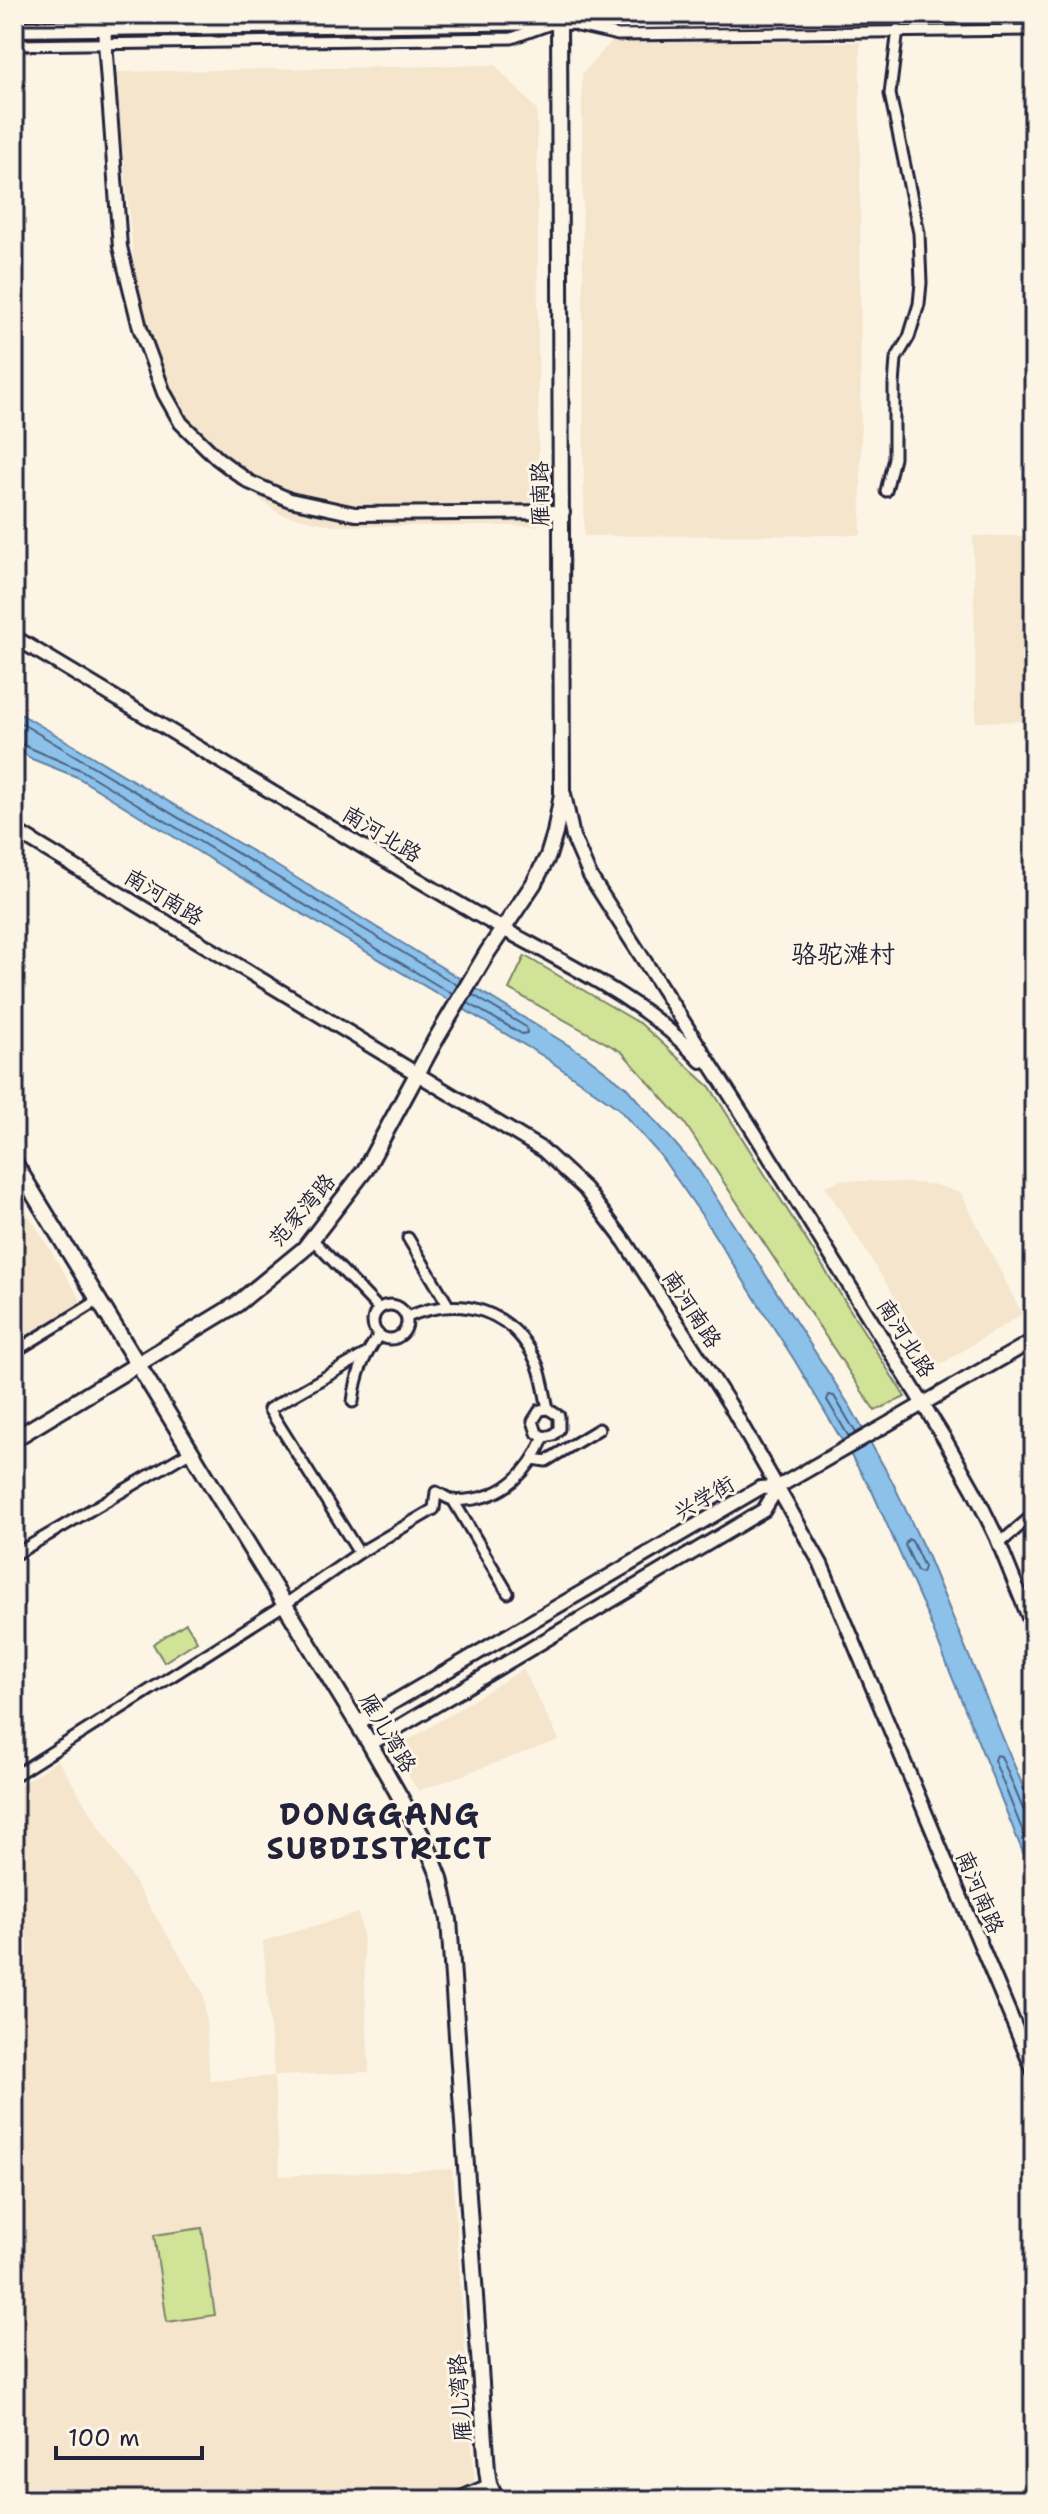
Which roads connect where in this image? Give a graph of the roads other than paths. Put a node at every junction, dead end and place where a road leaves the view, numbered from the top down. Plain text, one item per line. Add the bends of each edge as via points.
1 (1034, 16) edge
2 (559, 18) edge
3 (103, 21) edge
4 (898, 25) junction
5 (14, 29) edge
6 (1034, 30) edge
7 (14, 45) edge
8 (104, 45) junction
9 (886, 491) dead end
10 (563, 512) junction
11 (14, 637) edge
12 (562, 783) junction
13 (14, 830) edge
14 (503, 929) junction
15 (436, 1039) joint
16 (416, 1073) junction
17 (719, 1081) junction
18 (14, 1163) edge
19 (408, 1238) dead end
20 (312, 1239) junction
21 (99, 1300) junction
22 (448, 1305) junction
23 (379, 1309) junction
24 (407, 1317) junction
25 (379, 1335) junction
26 (1034, 1340) edge
27 (14, 1352) edge
28 (364, 1355) junction
29 (138, 1364) junction
30 (353, 1402) dead end
31 (922, 1403) junction
32 (548, 1409) junction
33 (599, 1429) dead end
34 (544, 1437) junction
35 (14, 1439) edge
36 (191, 1451) junction
37 (533, 1459) junction
38 (778, 1487) junction
39 (453, 1500) junction
40 (1034, 1514) edge
41 (999, 1544) junction
42 (359, 1553) junction
43 (14, 1555) edge
44 (508, 1593) dead end
45 (284, 1605) junction
46 (1034, 1630) edge
47 (358, 1723) junction
48 (370, 1744) junction
49 (14, 1776) edge
50 (1030, 2052) edge
51 (1034, 2072) edge
52 (489, 2484) junction
53 (453, 2500) edge
54 (496, 2500) edge

1 - 4 main road
2 - 3 main road
2 - 4 main road
2 - 8 street via 512,38
2 - 10 main road, 雁南路
3 - 5 main road
3 - 8 street
4 - 6 street
4 - 9 street via 890,94 919,233 921,283 909,337 896,359 894,458
7 - 8 street
8 - 10 street via 125,273 140,328 181,423 249,482 290,500 355,514
10 - 12 main road, 雁南路
11 - 14 street, 南河北路
12 - 14 main road, 雁南路 via 548,856
12 - 17 street, 南河北路 via 573,837 590,876
13 - 16 street, 南河南路
14 - 15 main road, 雁南路
14 - 17 street, 南河北路 via 641,1010
15 - 16 main road, 范家湾路
16 - 20 main road, 范家湾路 via 365,1170
16 - 38 street, 南河南路 via 543,1150 585,1189 625,1242
17 - 31 street, 南河北路
18 - 21 main road, 雁儿湾路
19 - 22 street
20 - 23 street
20 - 29 main road, 范家湾路 via 237,1304
21 - 27 street
21 - 29 main road, 雁儿湾路
22 - 24 street
22 - 32 street via 488,1313 515,1328 538,1366
23 - 24 street via 398,1306
23 - 25 street via 373,1322
24 - 25 street via 402,1335
25 - 28 street
26 - 31 street
28 - 30 street
28 - 42 street via 269,1409
29 - 35 main road, 范家湾路
29 - 36 main road, 雁儿湾路
31 - 38 street
31 - 41 street, 南河北路
32 - 34 street via 536,1413 533,1421
32 - 34 street via 560,1425
33 - 37 street via 546,1461
34 - 37 street
36 - 43 street
36 - 45 main road, 雁儿湾路
37 - 39 street via 502,1490 479,1499
38 - 47 street, 兴学街 via 760,1488
38 - 48 street, 兴学街 via 764,1510
38 - 50 street, 南河南路 via 821,1564
39 - 42 street via 436,1492 434,1509
39 - 44 street
40 - 41 street
41 - 46 street, 南河北路
42 - 45 street
45 - 47 main road, 雁儿湾路
45 - 49 street
47 - 48 main road, 雁儿湾路
48 - 52 main road, 雁儿湾路 via 426,1843 449,1920
50 - 51 street, 南河南路
52 - 53 street
52 - 54 main road, 雁儿湾路

